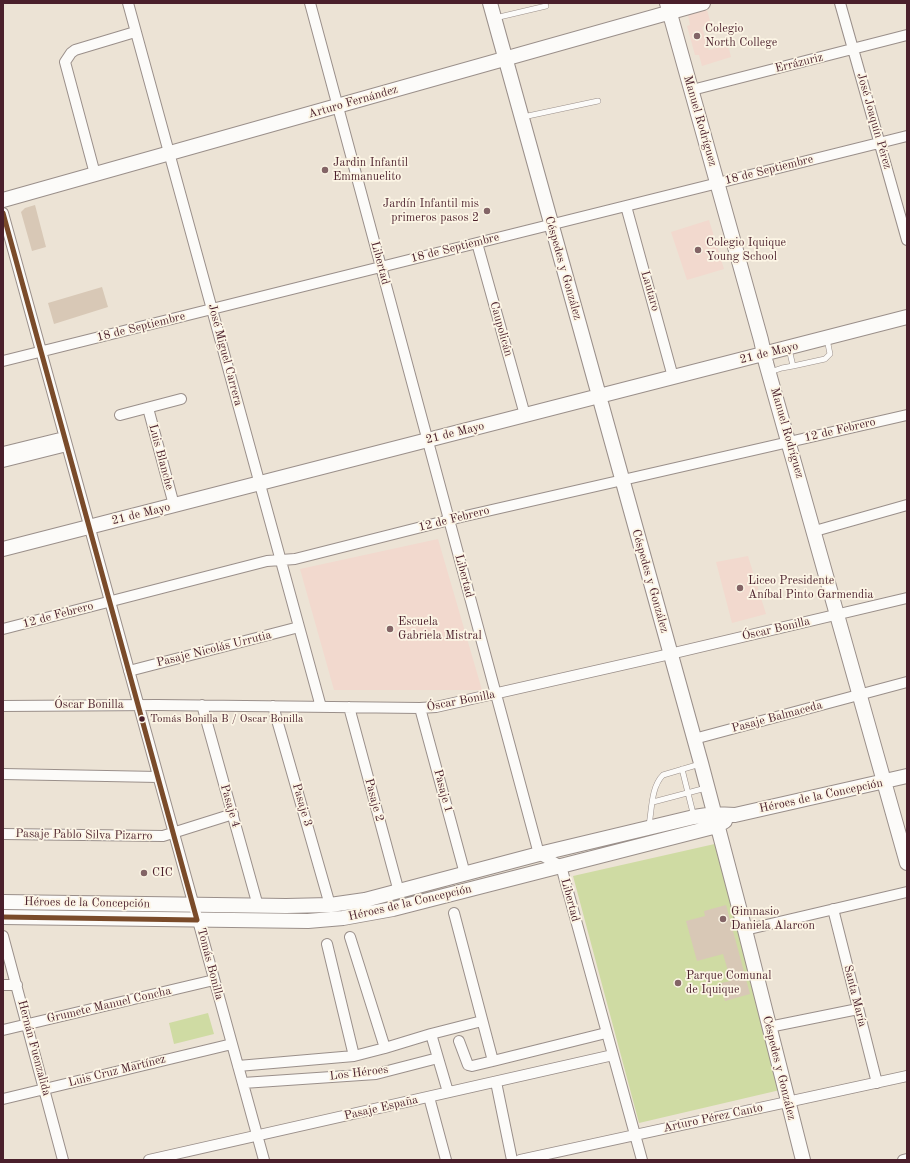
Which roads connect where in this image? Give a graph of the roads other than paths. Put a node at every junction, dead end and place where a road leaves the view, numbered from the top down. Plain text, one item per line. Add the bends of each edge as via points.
1 (128, 3) edge
2 (310, 3) edge
3 (490, 3) edge
4 (703, 3) edge
5 (840, 3) edge
6 (546, 6) dead end
7 (669, 8) edge
8 (494, 19) junction
9 (135, 32) junction
10 (907, 35) edge
11 (853, 49) junction
12 (506, 59) junction
13 (692, 90) junction
14 (598, 101) dead end
15 (338, 106) junction
16 (522, 118) junction
17 (907, 136) edge
18 (880, 142) junction
19 (169, 154) junction
20 (95, 174) junction
21 (718, 183) junction
22 (3, 200) edge
23 (626, 206) junction
24 (3, 214) edge
25 (551, 224) junction
26 (907, 240) edge
27 (477, 243) junction
28 (381, 267) junction
29 (212, 309) junction
30 (907, 317) edge
31 (827, 338) junction
32 (789, 347) junction
33 (41, 352) junction
34 (765, 353) junction
35 (3, 361) edge
36 (793, 366) junction
37 (769, 372) junction
38 (673, 377) junction
39 (599, 396) junction
40 (181, 399) dead end
41 (148, 408) junction
42 (120, 415) dead end
43 (525, 415) junction
44 (907, 415) edge
45 (428, 440) junction
46 (66, 441) junction
47 (789, 442) junction
48 (3, 452) edge
49 (3, 462) edge
50 (622, 480) junction
51 (260, 483) junction
52 (174, 505) junction
53 (907, 505) edge
54 (449, 520) junction
55 (89, 527) junction
56 (815, 531) junction
57 (3, 549) edge
58 (281, 560) junction
59 (907, 598) edge
60 (110, 601) junction
61 (838, 614) junction
62 (299, 627) junction
63 (3, 629) edge
64 (670, 654) junction
65 (129, 670) junction
66 (907, 682) edge
67 (496, 694) junction
68 (860, 695) junction
69 (138, 705) junction
70 (3, 706) edge
71 (202, 706) junction
72 (273, 706) junction
73 (321, 707) junction
74 (349, 707) junction
75 (420, 708) junction
76 (694, 739) junction
77 (701, 763) junction
78 (682, 769) junction
79 (3, 774) edge
80 (907, 776) edge
81 (158, 777) junction
82 (884, 782) junction
83 (707, 788) junction
84 (688, 794) junction
85 (653, 802) junction
86 (233, 814) junction
87 (694, 817) junction
88 (716, 820) junction
89 (174, 833) junction
90 (3, 834) edge
91 (648, 836) junction
92 (540, 854) junction
93 (907, 862) edge
94 (561, 866) junction
95 (465, 874) junction
96 (399, 892) junction
97 (907, 892) edge
98 (3, 902) edge
99 (193, 905) junction
100 (330, 905) junction
101 (258, 906) junction
102 (833, 909) junction
103 (454, 913) dead end
104 (3, 917) edge
105 (198, 920) junction
106 (745, 930) junction
107 (3, 936) edge
108 (350, 937) dead end
109 (327, 944) dead end
110 (214, 980) junction
111 (3, 985) edge
112 (16, 985) junction
113 (858, 1009) junction
114 (482, 1021) junction
115 (27, 1024) junction
116 (769, 1027) junction
117 (3, 1030) edge
118 (606, 1033) junction
119 (431, 1034) junction
120 (459, 1042) dead end
121 (232, 1044) junction
122 (385, 1048) junction
123 (613, 1055) junction
124 (354, 1056) junction
125 (438, 1058) junction
126 (494, 1061) junction
127 (238, 1066) junction
128 (907, 1076) edge
129 (496, 1082) junction
130 (243, 1083) junction
131 (877, 1083) junction
132 (45, 1089) junction
133 (448, 1092) junction
134 (429, 1097) junction
135 (3, 1099) edge
136 (788, 1102) junction
137 (635, 1135) junction
138 (257, 1136) junction
139 (907, 1159) edge
140 (63, 1160) edge
141 (149, 1160) edge
142 (264, 1160) edge
143 (446, 1160) edge
144 (512, 1160) edge
145 (520, 1160) edge
146 (642, 1160) edge
147 (803, 1160) edge
148 (903, 1160) edge

1 - 9 street, José Miguel Carrera
2 - 15 street, Libertad
3 - 8 street, Céspedes y González
4 - 7 street, Arturo Fernández
5 - 11 street, José Joaquín Pérez
6 - 8 lane
7 - 12 street, Arturo Fernández
7 - 13 street, Manuel Rodríguez
8 - 12 street, Céspedes y González
9 - 19 street, José Miguel Carrera
9 - 20 street via 75,50 65,62
10 - 11 street, Errázuriz
11 - 13 street, Errázuriz
11 - 18 street, José Joaquín Pérez
12 - 15 street, Arturo Fernández
12 - 16 street, Céspedes y González
13 - 21 street, Manuel Rodríguez
14 - 16 lane
15 - 19 street, Arturo Fernández
15 - 28 street, Libertad
16 - 25 street, Céspedes y González
17 - 18 street, 18 de Septiembre
18 - 21 street, 18 de Septiembre
18 - 26 street, José Joaquín Pérez
19 - 20 street, Arturo Fernández
19 - 29 street, José Miguel Carrera
20 - 22 street, Arturo Fernández
21 - 23 street, 18 de Septiembre
21 - 34 street, Manuel Rodríguez
23 - 25 street, 18 de Septiembre
23 - 38 street, Lautaro
24 - 33 street, Tomás Bonilla
25 - 27 street, 18 de Septiembre
25 - 39 street, Céspedes y González
27 - 28 street, 18 de Septiembre
27 - 43 street, Caupolicán
28 - 29 street, 18 de Septiembre
28 - 45 street, Libertad
29 - 33 street, 18 de Septiembre
29 - 51 street, José Miguel Carrera
30 - 31 street, 21 de Mayo
31 - 32 street, 21 de Mayo
31 - 36 lane via 830,354 828,357
32 - 34 street, 21 de Mayo
32 - 36 lane
33 - 35 street, 18 de Septiembre
33 - 46 street, Tomás Bonilla
34 - 37 street, Manuel Rodríguez
34 - 38 street, 21 de Mayo
36 - 37 lane
37 - 47 street, Manuel Rodríguez
38 - 39 street, 21 de Mayo
39 - 43 street, 21 de Mayo
39 - 50 street, Céspedes y González
40 - 41 street, Luis Blanche
41 - 42 street, Luis Blanche
41 - 52 street, Luis Blanche
43 - 45 street, 21 de Mayo
44 - 47 street, 12 de Febrero
45 - 51 street, 21 de Mayo
45 - 54 street, Libertad
46 - 48 street
46 - 49 street
46 - 55 street, Tomás Bonilla
47 - 50 street, 12 de Febrero
47 - 56 street, Manuel Rodríguez
50 - 54 street, 12 de Febrero
50 - 64 street, Céspedes y González
51 - 52 street, 21 de Mayo
51 - 58 street, José Miguel Carrera
52 - 55 street, 21 de Mayo
53 - 56 street
54 - 58 street, 12 de Febrero via 296,559
54 - 67 street, Libertad
55 - 57 street, 21 de Mayo
55 - 60 street, Tomás Bonilla
56 - 61 street, Manuel Rodríguez
58 - 60 street, 12 de Febrero via 263,562
58 - 62 street, José Miguel Carrera
59 - 61 street, Óscar Bonilla
60 - 63 street, 12 de Febrero
60 - 65 street, Tomás Bonilla
61 - 64 street, Óscar Bonilla
61 - 68 street, Manuel Rodríguez
62 - 65 street, Pasaje Nicolás Urrutia
62 - 73 street, José Miguel Carrera
64 - 67 street, Óscar Bonilla
64 - 76 street, Céspedes y González
65 - 69 street, Tomás Bonilla
66 - 68 street, Pasaje Balmaceda
67 - 75 street, Óscar Bonilla via 452,705
67 - 92 street, Libertad
68 - 76 street, Pasaje Balmaceda
68 - 82 street, Manuel Rodríguez
69 - 70 street, Óscar Bonilla
69 - 71 street, Óscar Bonilla
69 - 81 street, Tomás Bonilla
71 - 72 street, Óscar Bonilla
71 - 86 street, Pasaje 4
72 - 73 street, Óscar Bonilla
72 - 100 street, Pasaje 3
73 - 74 street, Óscar Bonilla
74 - 75 street, Óscar Bonilla
74 - 96 street, Pasaje 2
75 - 95 street, Pasaje 1
76 - 77 street, Céspedes y González
77 - 78 lane
77 - 83 street, Céspedes y González
78 - 84 lane
78 - 85 lane via 660,778
79 - 81 street
80 - 82 street, Héroes de la Concepción
81 - 89 street, Tomás Bonilla
82 - 88 street, Héroes de la Concepción
82 - 93 street, Manuel Rodríguez
83 - 84 lane
83 - 88 street, Céspedes y González
84 - 85 lane
84 - 87 lane
85 - 91 lane
86 - 89 street, Pasaje Pablo Silva Pizarro
86 - 101 street, Pasaje 4
87 - 88 street, Héroes de la Concepción
87 - 91 street, Héroes de la Concepción
88 - 91 street, Héroes de la Concepción
88 - 106 street, Céspedes y González
89 - 90 street, Pasaje Pablo Silva Pizarro via 159,836
89 - 99 street, Tomás Bonilla
91 - 92 street, Héroes de la Concepción
91 - 94 street, Héroes de la Concepción
92 - 94 street, Libertad
92 - 95 street, Héroes de la Concepción
94 - 105 street, Héroes de la Concepción via 393,909 343,918 308,921
94 - 118 street, Libertad
95 - 96 street, Héroes de la Concepción
96 - 100 street, Héroes de la Concepción
97 - 102 street
98 - 99 street, Héroes de la Concepción
99 - 101 street, Héroes de la Concepción
99 - 105 street, Tomás Bonilla
100 - 101 street, Héroes de la Concepción
102 - 106 street
102 - 113 street, Santa María
103 - 114 street
104 - 105 street, Héroes de la Concepción
105 - 110 street, Tomás Bonilla
106 - 116 street, Céspedes y González
107 - 112 street, Hernán Fuenzalida
108 - 122 street
109 - 124 street
110 - 115 street, Grumete Manuel Concha
110 - 121 street, Tomás Bonilla
111 - 112 street
112 - 115 street, Hernán Fuenzalida
113 - 116 street
113 - 131 street, Santa María
114 - 119 street
114 - 126 street
115 - 117 street, Grumete Manuel Concha
115 - 132 street, Hernán Fuenzalida
116 - 136 street, Céspedes y González
118 - 123 street, Libertad
118 - 126 street
119 - 122 street
119 - 125 street
120 - 126 street via 468,1065
121 - 127 street, Tomás Bonilla
121 - 132 street, Luis Cruz Martínez
122 - 124 street
123 - 129 street, Pasaje España
123 - 137 street, Libertad
124 - 127 street
125 - 130 street, Los Héroes via 376,1074
125 - 133 street
127 - 130 street, Tomás Bonilla
128 - 131 street, Arturo Pérez Canto
129 - 133 street, Pasaje España
129 - 144 street
130 - 138 street, Tomás Bonilla
131 - 136 street, Arturo Pérez Canto
132 - 135 street, Luis Cruz Martínez
132 - 140 street, Hernán Fuenzalida
133 - 134 street, Pasaje España
134 - 138 street, Pasaje España
134 - 143 street
136 - 137 street, Arturo Pérez Canto
136 - 147 street, Céspedes y González
137 - 145 street, Arturo Pérez Canto
137 - 146 street, Libertad
138 - 141 street, Pasaje España
138 - 142 street, Tomás Bonilla
139 - 148 street

